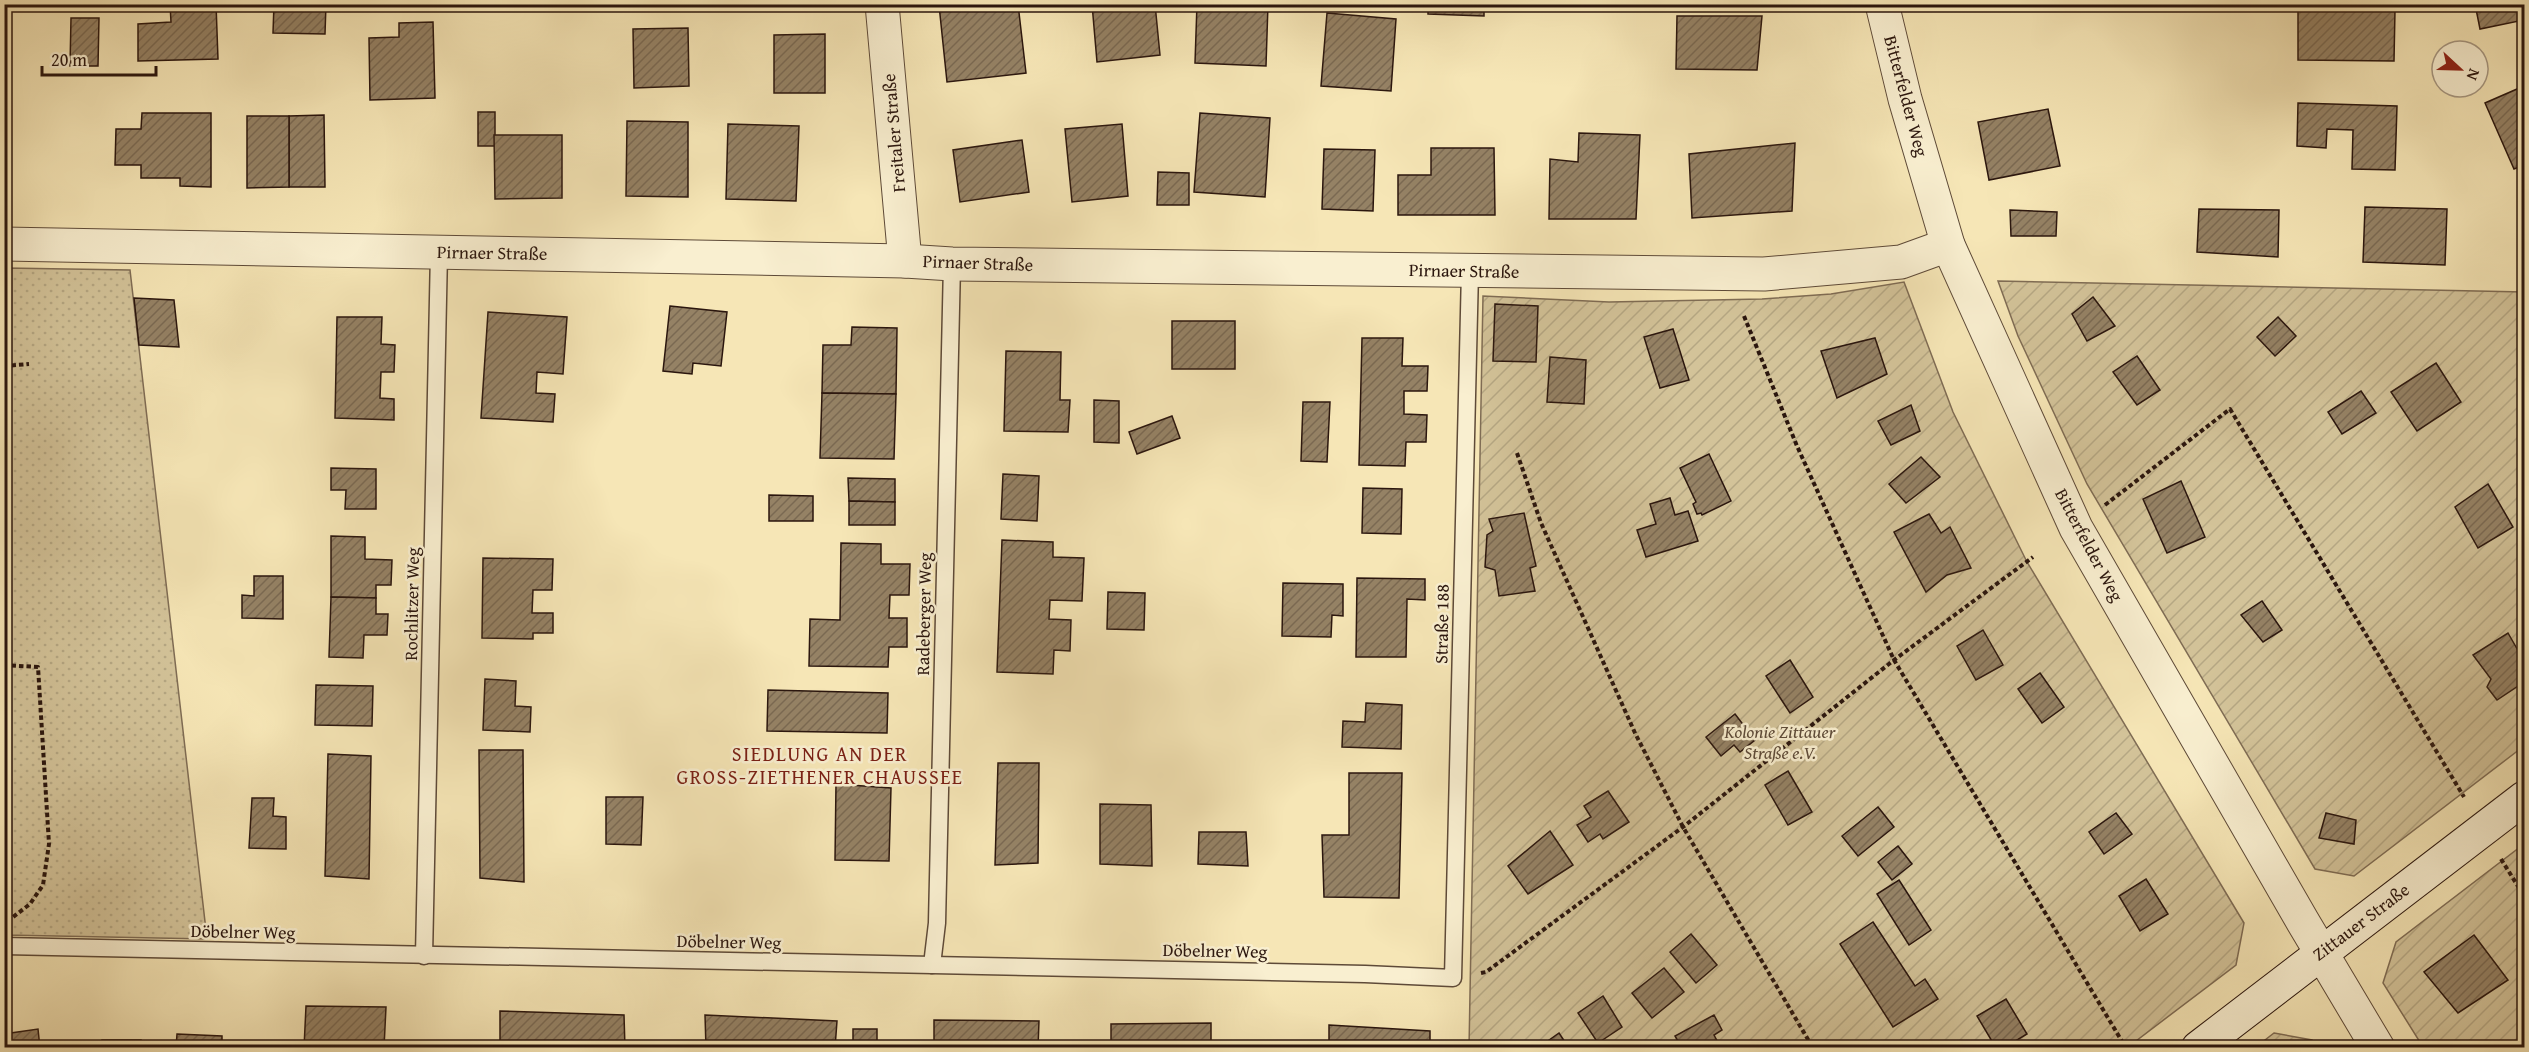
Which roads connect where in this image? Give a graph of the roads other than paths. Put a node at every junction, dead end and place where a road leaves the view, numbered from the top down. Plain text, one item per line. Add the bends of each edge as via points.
1 (882, 4) edge
2 (1882, 4) edge
3 (4, 244) edge
4 (1948, 245) junction
5 (439, 252) junction
6 (905, 261) junction
7 (952, 264) junction
8 (1470, 271) junction
9 (2524, 798) edge
10 (4, 946) edge
11 (2321, 952) junction
12 (424, 956) junction
13 (932, 965) junction
14 (1453, 978) joint
15 (2198, 1047) edge
16 (2378, 1047) edge

1 - 6 street, Freitaler Straße
2 - 4 street, Bitterfelder Weg
3 - 5 street, Pirnaer Straße
4 - 8 street, Pirnaer Straße via 1901,262 1764,274
4 - 11 street, Bitterfelder Weg via 2076,528
5 - 6 street, Pirnaer Straße
5 - 12 lane, Rochlitzer Weg
6 - 7 street, Pirnaer Straße
7 - 8 street, Pirnaer Straße
7 - 13 lane, Radeberger Weg via 937,923
8 - 14 lane, Straße 188
9 - 11 street, Zittauer Straße
10 - 12 lane, Döbelner Weg
11 - 15 street, Zittauer Straße
11 - 16 street, Bitterfelder Weg
12 - 13 lane, Döbelner Weg
13 - 14 lane, Döbelner Weg

